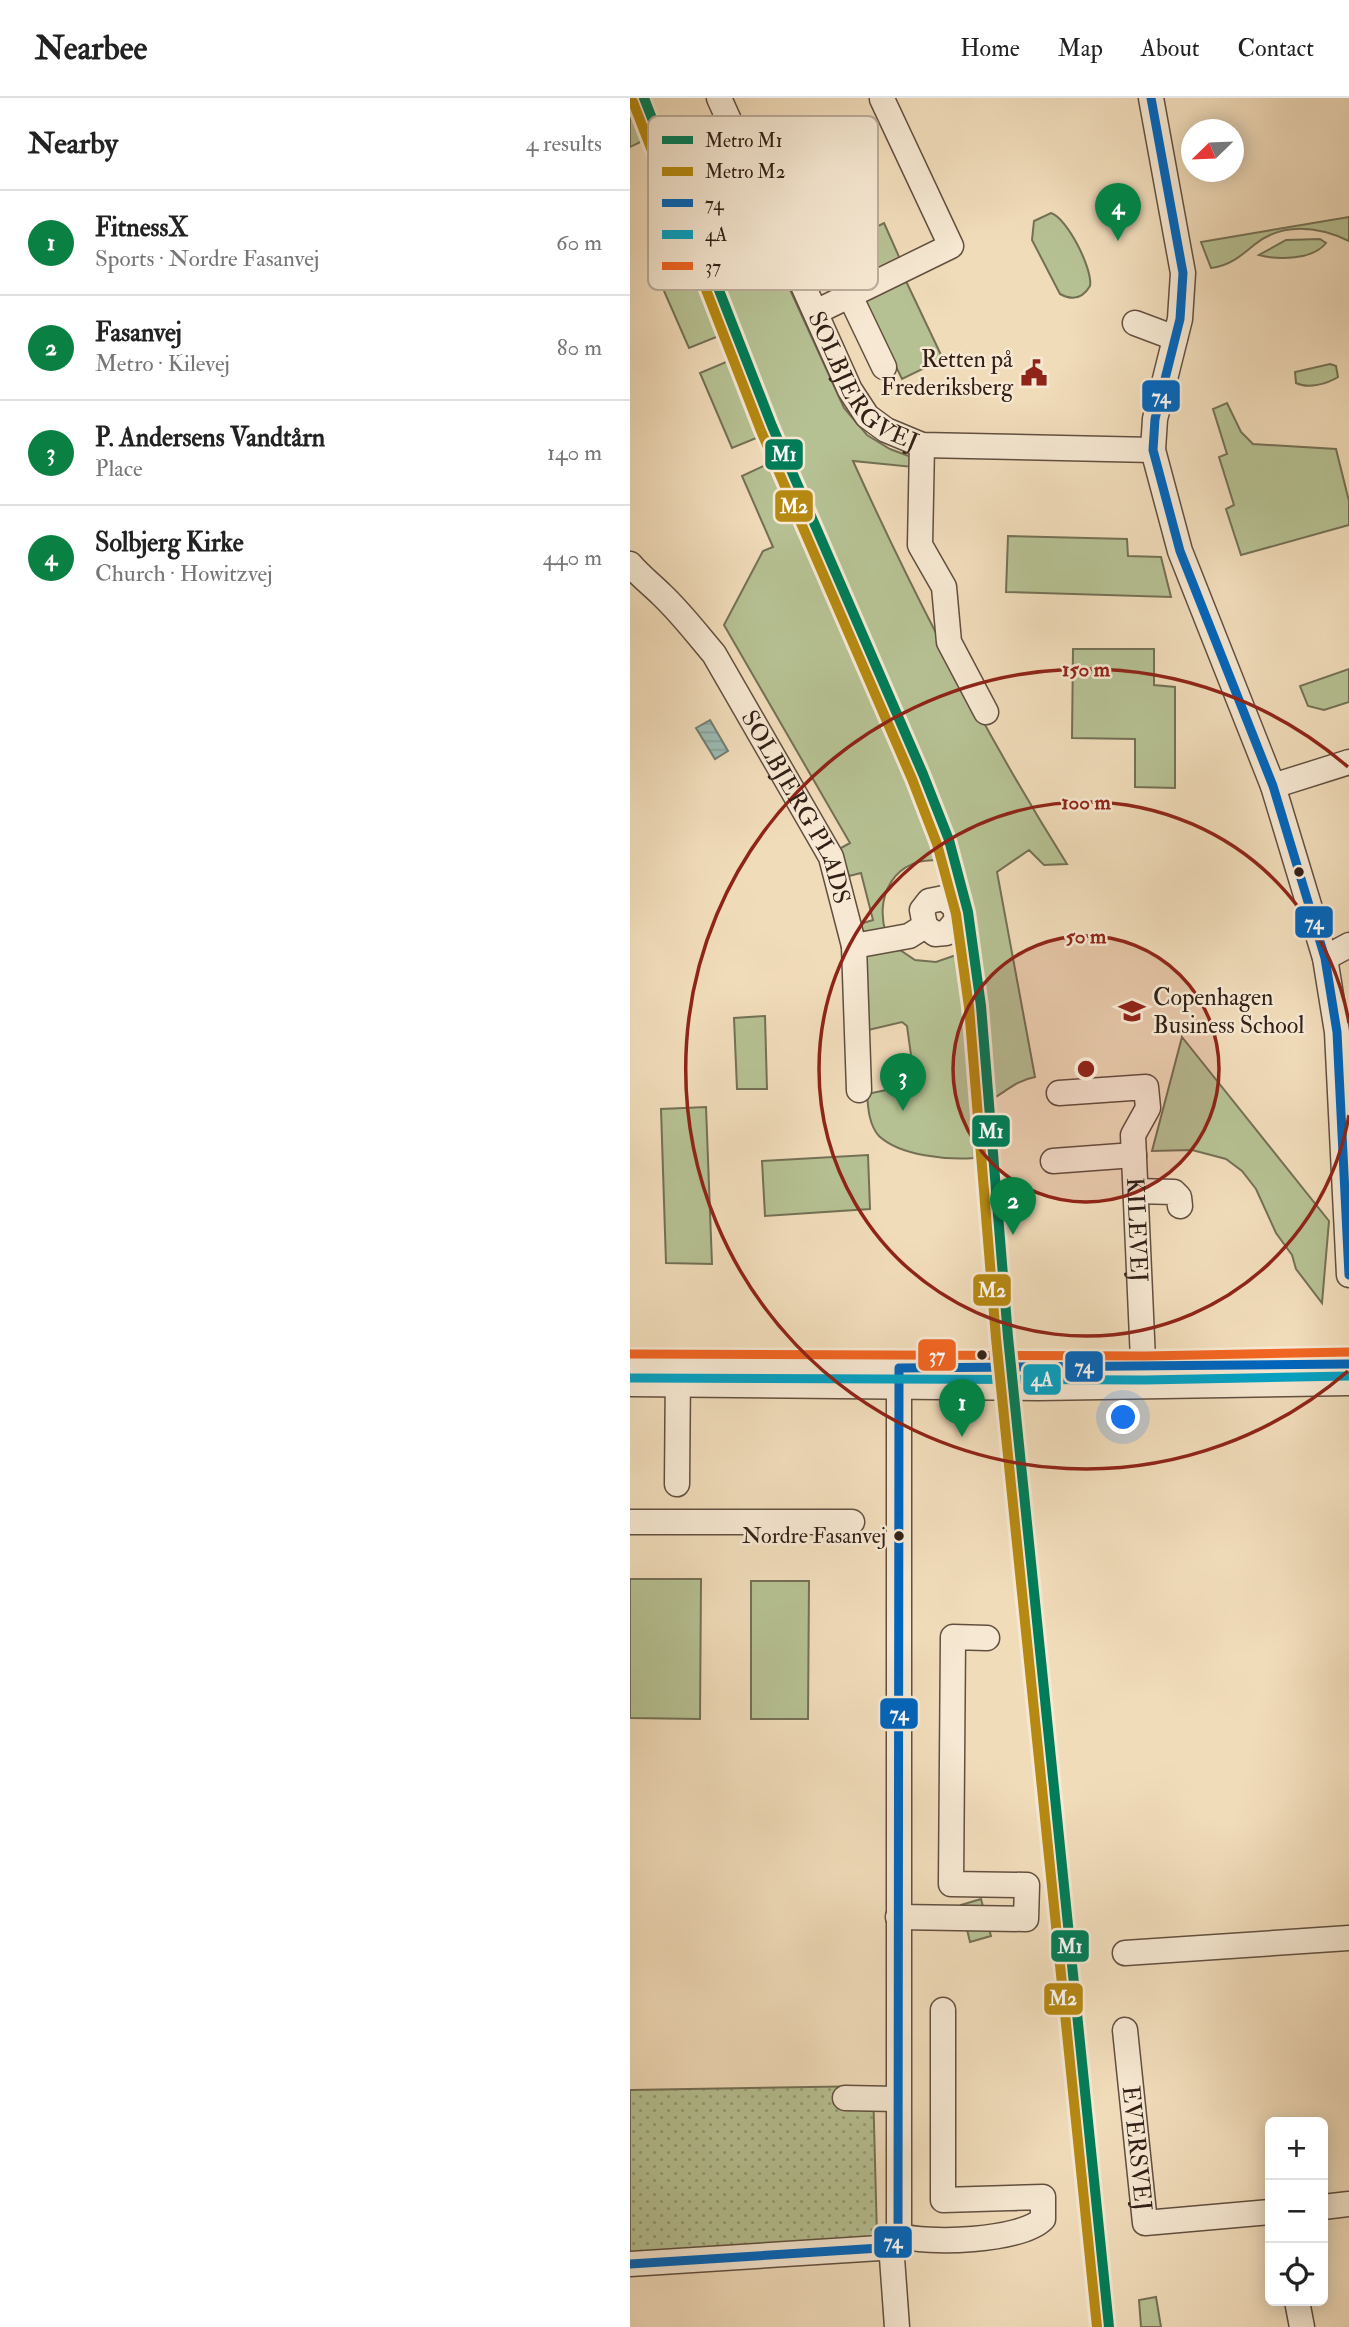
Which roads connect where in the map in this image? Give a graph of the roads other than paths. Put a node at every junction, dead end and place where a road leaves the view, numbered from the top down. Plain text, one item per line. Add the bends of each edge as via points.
1 (719, 98) edge
2 (1151, 98) edge
3 (882, 99) edge
4 (727, 116) edge
5 (878, 282) edge
6 (807, 290) edge
7 (862, 290) edge
8 (850, 296) junction
9 (817, 312) junction
10 (1135, 323) dead end
11 (1175, 338) junction
12 (884, 366) dead end
13 (922, 445) junction
14 (1153, 450) junction
15 (630, 564) edge
16 (986, 712) dead end
17 (1349, 762) edge
18 (1273, 786) junction
19 (925, 926) dead end
20 (1349, 945) edge
21 (854, 946) junction
22 (1325, 958) junction
23 (859, 1090) dead end
24 (1059, 1093) dead end
25 (1133, 1155) junction
26 (1053, 1161) dead end
27 (1348, 1190) edge
28 (1136, 1191) junction
29 (1180, 1206) dead end
30 (1349, 1275) edge
31 (1349, 1364) edge
32 (630, 1366) edge
33 (678, 1375) junction
34 (899, 1377) junction
35 (1145, 1378) junction
36 (1349, 1383) edge
37 (630, 1384) edge
38 (677, 1484) dead end
39 (630, 1522) edge
40 (852, 1522) dead end
41 (987, 1638) dead end
42 (898, 1917) junction
43 (1349, 1938) edge
44 (1125, 1953) dead end
45 (943, 2010) dead end
46 (1125, 2030) dead end
47 (845, 2098) dead end
48 (897, 2099) junction
49 (1349, 2204) edge
50 (1328, 2206) edge
51 (1265, 2212) edge
52 (894, 2239) junction
53 (630, 2264) edge
54 (1298, 2306) edge
55 (897, 2327) edge
56 (1303, 2327) edge

1 - 4 street, SOLBJERGVEJ
2 - 11 street via 1183,262
3 - 5 street via 951,246
6 - 9 street, SOLBJERGVEJ
7 - 8 street
8 - 9 street
8 - 12 street
9 - 13 street, SOLBJERGVEJ via 850,390 867,416 886,430
10 - 11 street
11 - 14 street via 1155,419
13 - 14 street, SOLBJERGVEJ
13 - 16 street via 920,545 944,587 949,642
14 - 18 street via 1196,598
15 - 21 street, SOLBJERG PLADS via 714,654 831,857
17 - 18 street
18 - 22 street
19 - 21 street via 909,936
20 - 22 street
21 - 23 street, SOLBJERG PLADS
22 - 27 street via 1337,1032
24 - 25 street via 1146,1087 1148,1108 1133,1135
25 - 26 street, KILEVEJ
25 - 28 street, KILEVEJ
27 - 30 street
28 - 29 street via 1174,1192
28 - 35 street, KILEVEJ
31 - 35 street
32 - 33 street
33 - 34 street
33 - 37 street
33 - 38 street
34 - 35 street
34 - 42 street
35 - 36 street
39 - 40 street
41 - 42 street via 953,1637 951,1884 1027,1885 1026,1919
42 - 48 street
43 - 44 street
45 - 52 street via 943,2200 1043,2197 1043,2219 1036,2227 1007,2234
46 - 51 street, EVERSVEJ via 1145,2223
47 - 48 street
48 - 52 street
49 - 50 street
52 - 53 street via 880,2248
52 - 55 street
54 - 56 street

